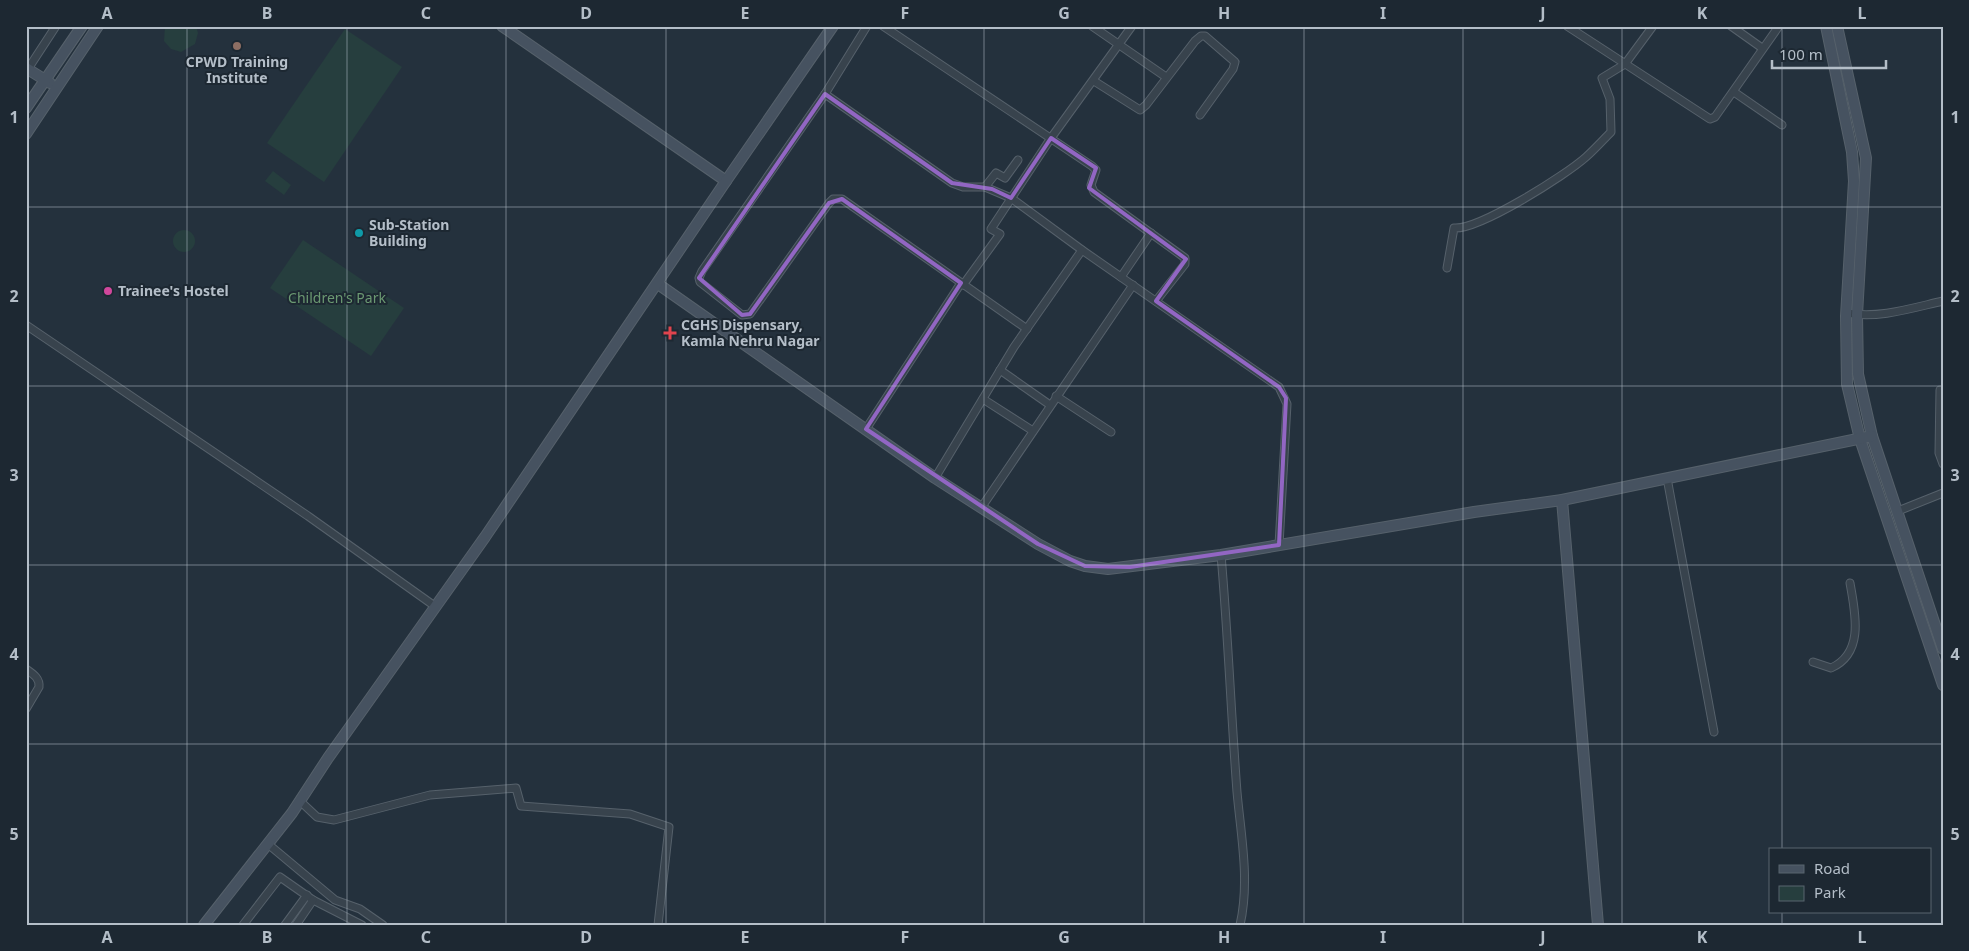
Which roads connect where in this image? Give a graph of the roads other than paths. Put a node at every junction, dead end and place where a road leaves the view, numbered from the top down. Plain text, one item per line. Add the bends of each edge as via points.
1 (56, 26) edge
2 (82, 26) edge
3 (98, 26) edge
4 (502, 26) edge
5 (833, 26) edge
6 (867, 26) edge
7 (883, 26) edge
8 (1092, 26) edge
9 (1132, 26) edge
10 (1567, 26) edge
11 (1653, 26) edge
12 (1731, 26) edge
13 (1779, 26) edge
14 (1826, 26) edge
15 (1836, 26) edge
16 (1119, 45) junction
17 (1762, 48) junction
18 (1625, 64) junction
19 (27, 70) edge
20 (1166, 76) junction
21 (45, 80) junction
22 (1094, 81) junction
23 (57, 87) junction
24 (1734, 92) junction
25 (824, 94) junction
26 (26, 108) edge
27 (1200, 115) dead end
28 (1782, 125) dead end
29 (26, 134) edge
30 (1051, 138) junction
31 (1018, 160) dead end
32 (726, 181) junction
33 (985, 187) junction
34 (1011, 198) junction
35 (1151, 233) junction
36 (1082, 250) junction
37 (1447, 268) dead end
38 (1121, 277) junction
39 (658, 284) junction
40 (962, 284) junction
41 (1132, 285) junction
42 (1156, 301) junction
43 (1943, 301) edge
44 (1852, 314) junction
45 (26, 325) edge
46 (1027, 329) junction
47 (1000, 370) junction
48 (1943, 390) edge
49 (1056, 396) junction
50 (983, 399) junction
51 (1050, 405) junction
52 (866, 429) junction
53 (1033, 431) junction
54 (1111, 432) dead end
55 (1872, 436) junction
56 (1860, 440) junction
57 (1943, 464) edge
58 (935, 478) junction
59 (1667, 478) junction
60 (1943, 493) edge
61 (1562, 500) junction
62 (981, 508) junction
63 (1898, 511) junction
64 (1279, 545) junction
65 (1221, 555) junction
66 (1850, 583) dead end
67 (436, 607) junction
68 (1943, 649) edge
69 (1813, 662) dead end
70 (26, 669) edge
71 (1943, 686) edge
72 (26, 709) edge
73 (1714, 732) dead end
74 (300, 801) junction
75 (268, 844) junction
76 (310, 897) junction
77 (245, 922) edge
78 (352, 922) edge
79 (204, 925) edge
80 (254, 925) edge
81 (285, 925) edge
82 (296, 925) edge
83 (362, 925) edge
84 (383, 925) edge
85 (658, 925) edge
86 (1240, 925) edge
87 (1598, 925) edge

1 - 19 street
2 - 21 street
3 - 23 street
4 - 32 street
5 - 32 street
6 - 25 street
7 - 30 street
8 - 16 street
9 - 16 street
10 - 18 street
11 - 18 street
12 - 17 street
13 - 17 street
14 - 44 street via 1852,152
15 - 44 street via 1866,158
16 - 20 street
16 - 22 street
17 - 24 street
18 - 24 street via 1710,120
18 - 37 street via 1602,78 1610,99 1611,132 1585,158 1491,218 1463,229 1454,228
19 - 21 street
20 - 22 street via 1140,110
20 - 27 street via 1201,36 1208,37 1233,58 1233,68
21 - 23 street
21 - 26 street
22 - 30 street
23 - 29 street
24 - 28 street
25 - 33 street via 952,183 963,187
25 - 40 street via 702,271 700,282 742,314 750,314 829,203 838,198
30 - 34 street
30 - 35 street via 1096,168 1091,185 1094,192
31 - 33 street via 1005,178 996,173
32 - 39 street
33 - 34 street
34 - 36 street
34 - 40 street via 991,229 1000,234
35 - 38 street
35 - 42 street via 1186,259
36 - 38 street
36 - 46 street
38 - 41 street
39 - 52 street
39 - 67 street
40 - 46 street
40 - 52 street
41 - 42 street
41 - 49 street
42 - 64 street via 1283,392 1287,404
43 - 44 street via 1897,312
44 - 55 street via 1858,374
44 - 56 street via 1847,384
45 - 67 street
46 - 47 street
47 - 50 street
47 - 51 street
48 - 57 street via 1940,390 1939,453
49 - 51 street
49 - 54 street
50 - 53 street
50 - 58 street
51 - 53 street
52 - 58 street
53 - 62 street
55 - 56 street
55 - 63 street
56 - 59 street
56 - 71 street
58 - 62 street
59 - 61 street
59 - 73 street
60 - 63 street
61 - 64 street
61 - 87 street
62 - 65 street via 1038,544 1085,566 1123,568
63 - 68 street
64 - 65 street
65 - 86 street via 1243,851 1244,892
66 - 69 street via 1856,637 1849,655 1832,668
67 - 74 street
70 - 72 street via 40,683
74 - 75 street
74 - 85 street via 316,816 334,820 430,795 516,788 521,806 630,814 669,827
75 - 79 street
75 - 84 street via 335,900 360,909
76 - 77 street via 280,877
76 - 78 street
76 - 81 street
76 - 82 street
77 - 80 street
78 - 83 street

